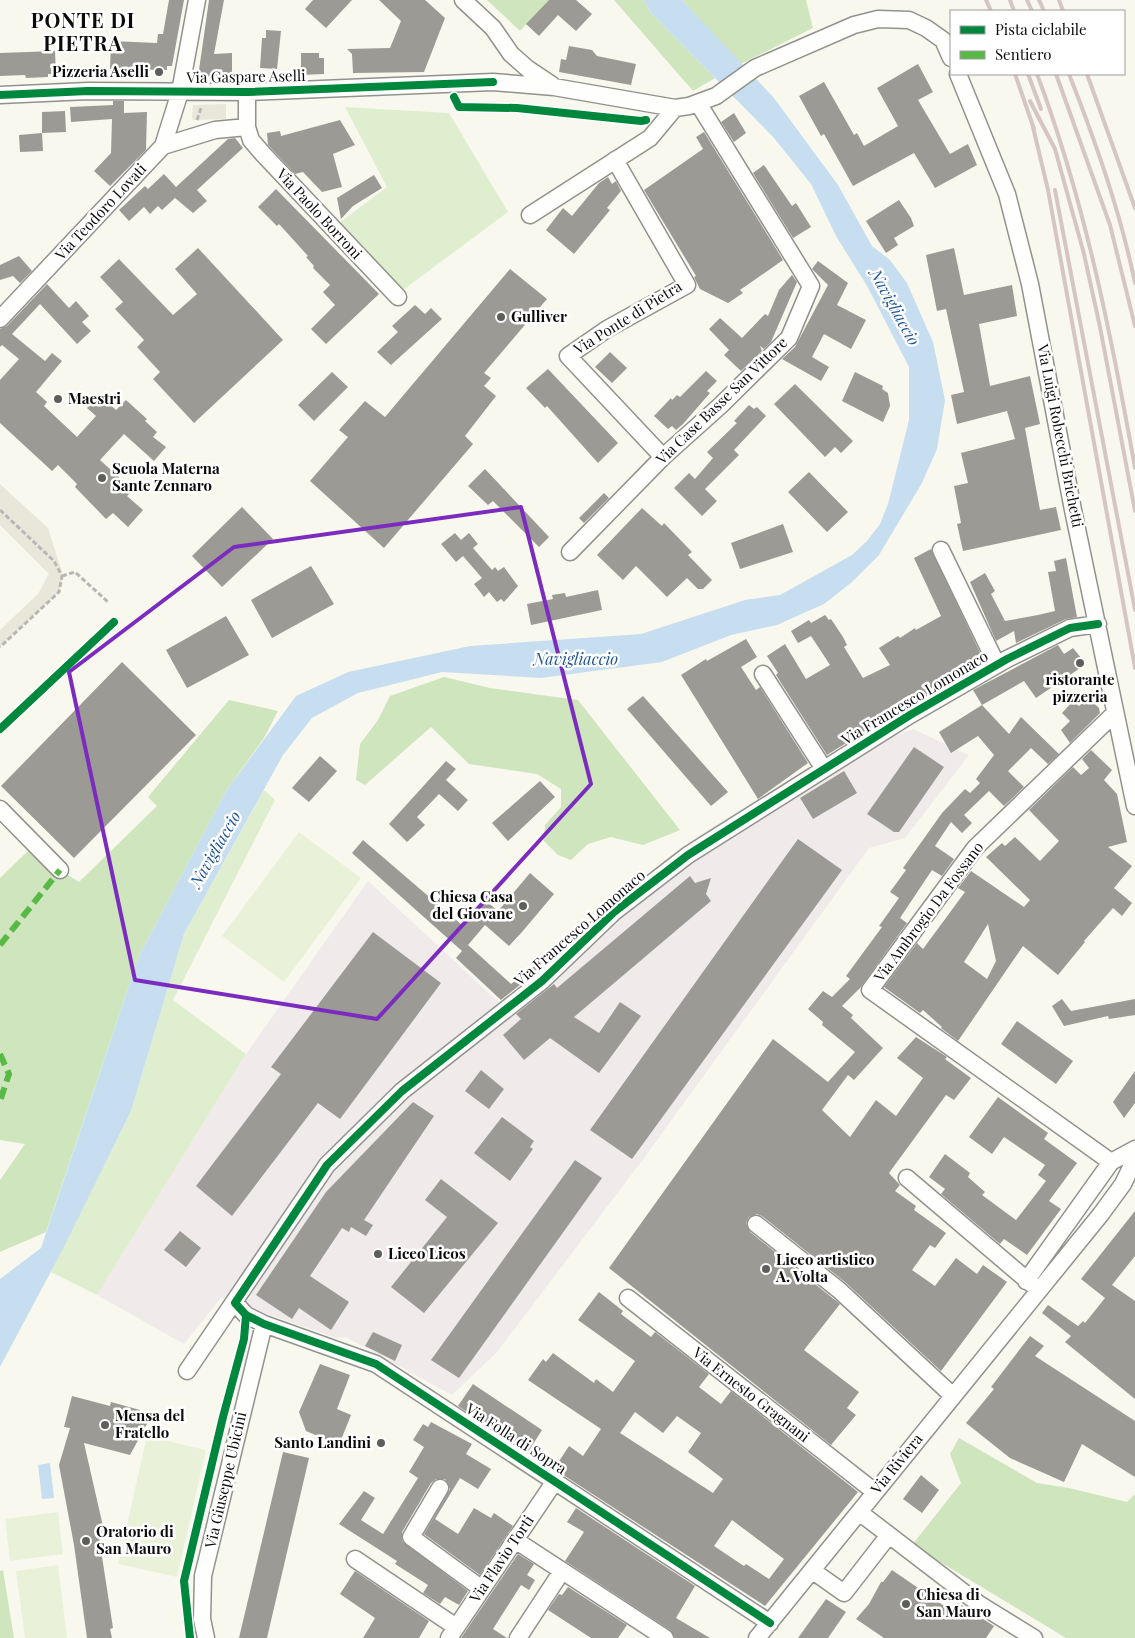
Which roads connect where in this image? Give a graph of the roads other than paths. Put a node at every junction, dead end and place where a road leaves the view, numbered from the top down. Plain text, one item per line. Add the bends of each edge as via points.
1 (197, 0) edge
2 (463, 0) edge
3 (950, 56) edge
4 (958, 75) edge
5 (554, 86) junction
6 (180, 92) junction
7 (247, 92) junction
8 (0, 95) edge
9 (698, 104) junction
10 (675, 108) junction
11 (247, 127) junction
12 (163, 146) junction
13 (615, 160) junction
14 (530, 215) dead end
15 (398, 298) dead end
16 (0, 319) edge
17 (663, 457) junction
18 (941, 550) dead end
19 (570, 552) dead end
20 (1098, 624) junction
21 (997, 665) junction
22 (763, 674) dead end
23 (1115, 713) junction
24 (824, 769) junction
25 (1135, 806) edge
26 (0, 809) edge
27 (60, 870) dead end
28 (1135, 1149) edge
29 (1135, 1159) edge
30 (1111, 1162) junction
31 (906, 1178) dead end
32 (1129, 1179) edge
33 (756, 1224) dead end
34 (1032, 1286) junction
35 (628, 1298) dead end
36 (235, 1302) junction
37 (264, 1324) junction
38 (187, 1371) dead end
39 (952, 1396) junction
40 (555, 1481) junction
41 (440, 1488) dead end
42 (875, 1492) junction
43 (859, 1512) junction
44 (888, 1535) junction
45 (515, 1540) junction
46 (355, 1559) dead end
47 (562, 1571) junction
48 (813, 1571) junction
49 (482, 1589) junction
50 (770, 1622) junction
51 (453, 1633) edge
52 (206, 1638) edge
53 (518, 1638) edge
54 (665, 1638) edge
55 (757, 1638) edge
56 (1034, 1638) edge

1 - 6 street, Via Teodoro Lovati
2 - 5 street via 493,28 511,54
3 - 9 street, Via Gaspare Aselli via 943,40 926,28 909,20 878,19 854,25 755,68 716,96
4 - 20 street, Via Luigi Robecchi Brichetti via 1007,194 1028,275
5 - 7 street, Via Gaspare Aselli via 493,82
5 - 10 street, Via Gaspare Aselli
6 - 7 street, Via Gaspare Aselli
6 - 8 street, Via Gaspare Aselli via 88,91
6 - 12 street, Via Teodoro Lovati
7 - 11 street, Via Gaspare Aselli
9 - 10 street, Via Gaspare Aselli
9 - 17 street, Via Case Basse San Vittore via 811,286 789,338
10 - 13 street via 650,138
11 - 12 street via 215,130
11 - 15 street, Via Paolo Borroni via 251,140 263,154
12 - 16 street, Via Teodoro Lovati
13 - 14 street
13 - 17 street, Via Ponte di Pietra via 687,285 607,329 568,356
17 - 19 street, Via Case Basse San Vittore
18 - 21 street, Via Francesco Lomonaco
20 - 21 street, Via Francesco Lomonaco via 1070,628
20 - 23 street, Via Luigi Robecchi Brichetti
21 - 24 street, Via Francesco Lomonaco
22 - 24 street
23 - 25 street, Via Luigi Robecchi Brichetti
23 - 30 street, Via Ambrogio Da Fossano via 975,848 870,990
24 - 36 street, Via Francesco Lomonaco via 688,855 614,912 542,981 402,1091 327,1165
26 - 27 street
28 - 30 street
29 - 32 street, Via Riviera
30 - 34 street
31 - 34 street
32 - 34 street, Via Riviera
33 - 39 street via 839,1290
34 - 39 street, Via Riviera
35 - 42 street, Via Ernesto Gragnani
36 - 37 street, Via Folla di Sopra via 246,1316
36 - 38 street, Via Francesco Lomonaco
37 - 40 street, Via Folla di Sopra via 376,1364
37 - 52 street, Via Giuseppe Ubicini via 203,1576 202,1619
39 - 42 street, Via Riviera
40 - 45 street, Via Flavio Torti
40 - 50 street, Via Folla di Sopra
41 - 49 street via 411,1537
42 - 43 street, Via Riviera
43 - 44 street
43 - 48 street, Via Riviera
44 - 48 street via 844,1593
44 - 56 street via 979,1604
45 - 47 street
45 - 49 street, Via Flavio Torti
46 - 51 street
47 - 53 street
47 - 54 street
48 - 50 street, Via Riviera
49 - 51 street, Via Flavio Torti
50 - 55 street, Via Riviera

